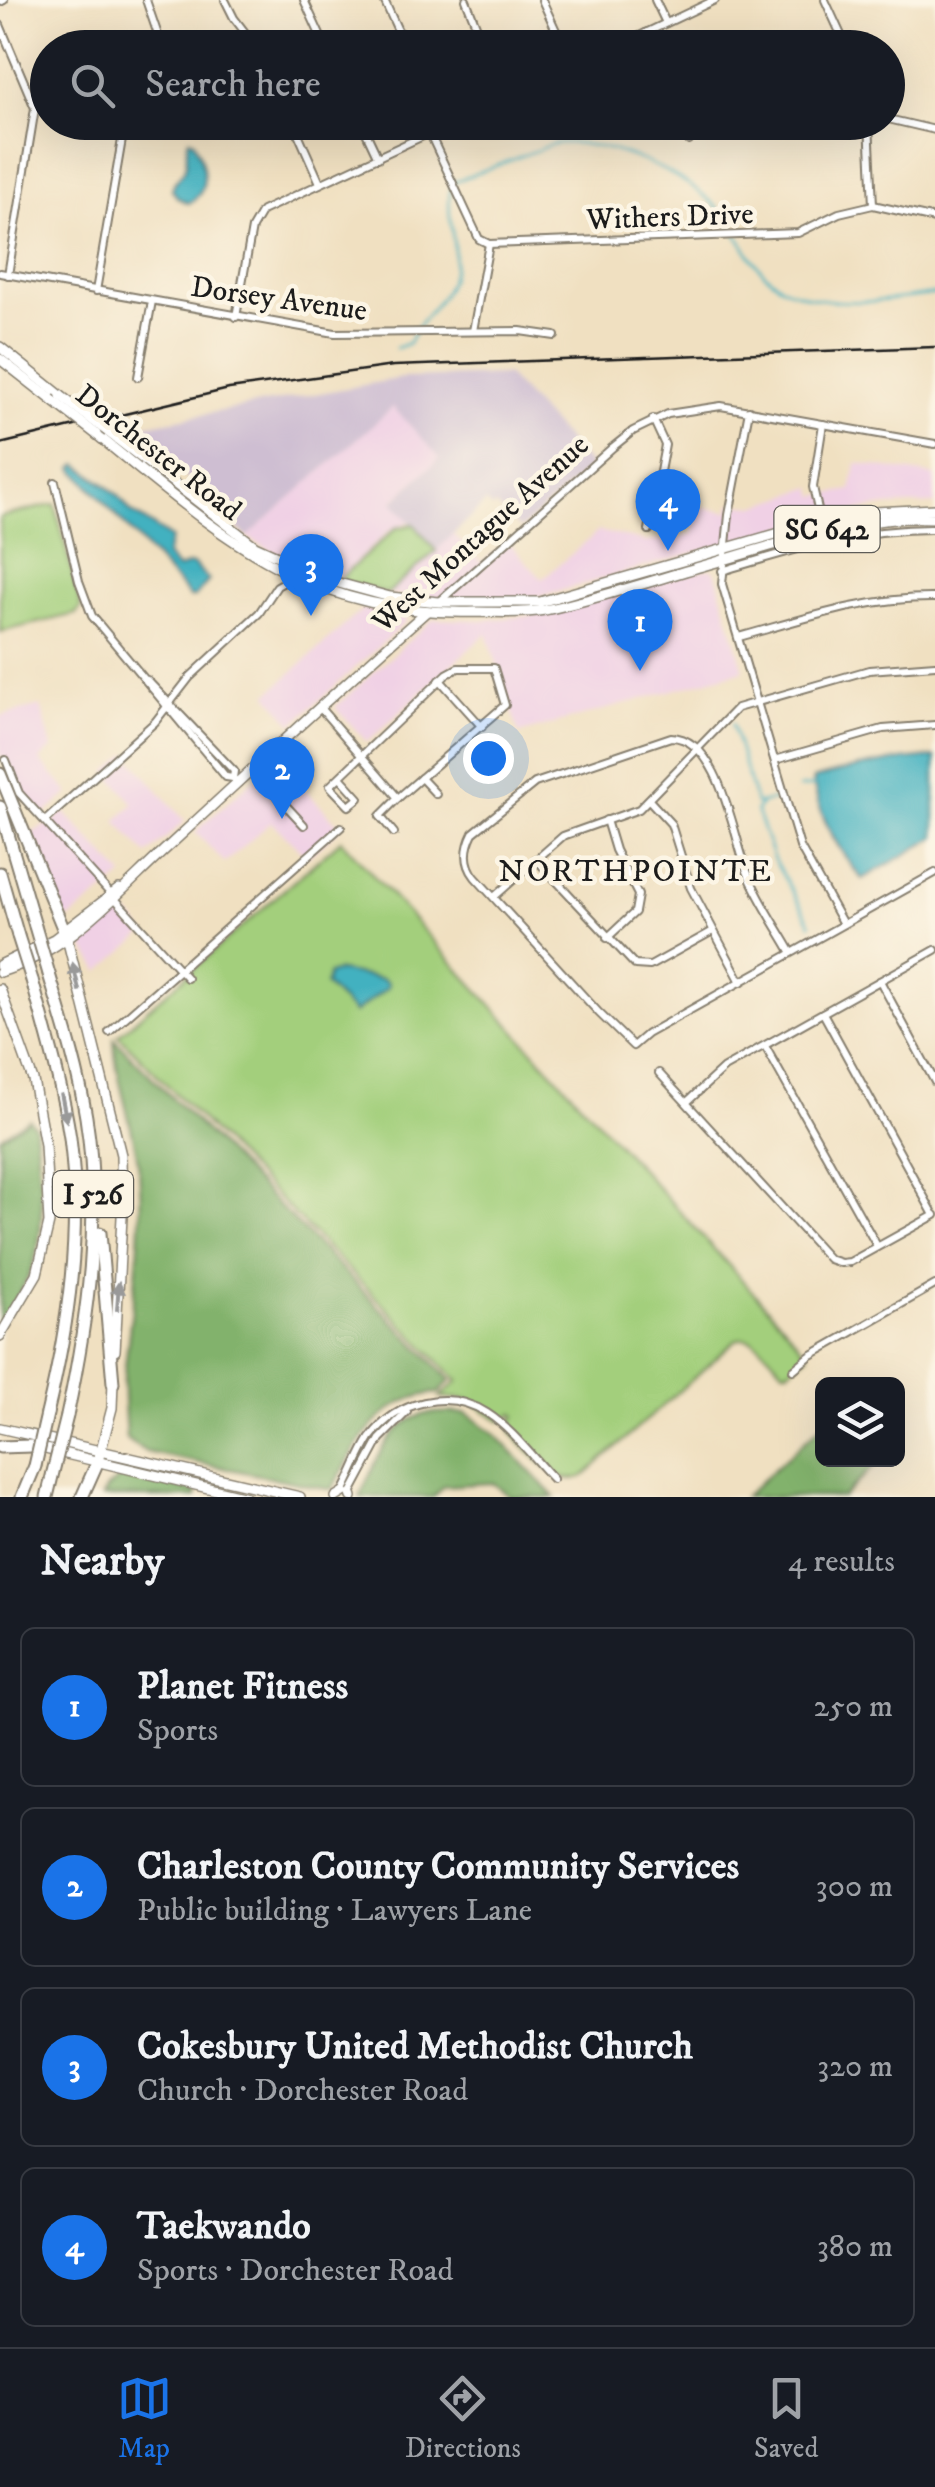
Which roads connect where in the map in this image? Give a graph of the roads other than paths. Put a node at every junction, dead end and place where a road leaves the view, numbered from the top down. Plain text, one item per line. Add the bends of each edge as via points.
1 (146, 0) edge
2 (225, 0) edge
3 (304, 0) edge
4 (384, 0) edge
5 (466, 0) edge
6 (542, 0) edge
7 (655, 0) edge
8 (716, 0) edge
9 (825, 0) edge
10 (666, 23) junction
11 (0, 25) edge
12 (157, 30) edge
13 (243, 30) edge
14 (318, 30) edge
15 (398, 30) edge
16 (478, 30) edge
17 (556, 30) edge
18 (652, 30) edge
19 (839, 30) edge
20 (30, 96) edge
21 (905, 123) edge
22 (935, 130) edge
23 (30, 135) edge
24 (121, 140) edge
25 (300, 140) edge
26 (370, 140) edge
27 (417, 140) edge
28 (433, 140) edge
29 (870, 140) edge
30 (378, 158) junction
31 (320, 184) junction
32 (872, 205) junction
33 (935, 219) edge
34 (489, 244) junction
35 (4, 274) edge
36 (96, 291) junction
37 (152, 301) junction
38 (236, 317) junction
39 (473, 331) junction
40 (555, 336) dead end
41 (0, 347) edge
42 (0, 358) edge
43 (138, 377) dead end
44 (56, 397) junction
45 (749, 410) junction
46 (654, 419) junction
47 (824, 424) junction
48 (935, 444) edge
49 (55, 482) dead end
50 (935, 510) edge
51 (935, 518) edge
52 (822, 525) junction
53 (935, 529) edge
54 (648, 530) dead end
55 (724, 560) junction
56 (272, 566) junction
57 (293, 577) junction
58 (277, 586) junction
59 (935, 598) edge
60 (439, 602) junction
61 (426, 612) junction
62 (739, 637) junction
63 (935, 665) edge
64 (440, 680) junction
65 (758, 701) junction
66 (169, 706) junction
67 (321, 709) junction
68 (935, 725) edge
69 (482, 727) junction
70 (696, 748) junction
71 (362, 756) junction
72 (6, 760) dead end
73 (775, 760) junction
74 (253, 770) junction
75 (0, 774) edge
76 (340, 777) junction
77 (421, 778) junction
78 (235, 781) junction
79 (436, 794) dead end
80 (398, 798) junction
81 (650, 800) junction
82 (0, 807) edge
83 (606, 820) junction
84 (45, 821) junction
85 (304, 825) dead end
86 (341, 827) dead end
87 (394, 833) dead end
88 (536, 859) junction
89 (0, 873) edge
90 (935, 873) edge
91 (113, 897) junction
92 (494, 897) junction
93 (843, 924) junction
94 (713, 930) junction
95 (66, 935) junction
96 (608, 938) junction
97 (935, 950) edge
98 (792, 952) junction
99 (0, 968) edge
100 (180, 971) junction
101 (187, 978) dead end
102 (880, 981) junction
103 (741, 982) junction
104 (0, 989) edge
105 (823, 1013) junction
106 (108, 1032) dead end
107 (766, 1046) junction
108 (659, 1072) dead end
109 (935, 1082) edge
110 (687, 1102) junction
111 (84, 1109) junction
112 (935, 1215) edge
113 (876, 1246) junction
114 (935, 1285) edge
115 (0, 1336) edge
116 (792, 1370) dead end
117 (113, 1383) junction
118 (108, 1424) junction
119 (0, 1428) edge
120 (0, 1439) edge
121 (32, 1446) junction
122 (0, 1447) edge
123 (99, 1456) junction
124 (147, 1462) junction
125 (553, 1479) dead end
126 (345, 1496) edge
127 (25, 1497) edge
128 (47, 1497) edge
129 (82, 1497) edge
130 (246, 1497) edge
131 (300, 1497) edge

1 - 12 street
2 - 13 street
3 - 14 street
4 - 15 street
5 - 16 street
6 - 17 street
7 - 10 street
8 - 10 street
9 - 19 street
10 - 18 street
11 - 20 street
21 - 22 street
23 - 35 street
24 - 36 street
25 - 31 street
26 - 30 street
27 - 30 street
28 - 34 street via 479,239
29 - 32 street
30 - 31 street
31 - 38 street via 256,218
32 - 33 street, Withers Drive
32 - 34 street, Withers Drive via 780,235
34 - 39 street
35 - 36 street, Dorsey Avenue
36 - 37 street, Dorsey Avenue
37 - 38 street, Dorsey Avenue
37 - 43 street
38 - 39 street, Dorsey Avenue via 342,334
39 - 40 street, Dorsey Avenue
41 - 44 main road, Dorchester Road / SC 642
42 - 44 main road, Dorchester Road / SC 642
44 - 56 main road, Dorchester Road / SC 642, bridge
44 - 60 main road, Dorchester Road / SC 642, bridge via 255,546 336,582
45 - 46 street, West Montague Avenue via 706,406
45 - 47 street, West Montague Avenue
45 - 55 street
46 - 54 street via 665,446
46 - 60 street, West Montague Avenue via 613,447
47 - 48 street, West Montague Avenue
47 - 52 street via 813,487
49 - 66 street via 92,616
50 - 52 main road, Dorchester Road / SC 642 via 874,512
51 - 52 main road, Dorchester Road / SC 642
52 - 55 main road, Dorchester Road / SC 642
53 - 55 street via 868,532
55 - 60 main road, Dorchester Road / SC 642 via 540,602
55 - 61 main road, Dorchester Road / SC 642 via 541,611
55 - 62 street via 722,584
56 - 57 main road, Dorchester Road / SC 642
56 - 58 street
57 - 58 street
57 - 61 main road, Dorchester Road / SC 642 via 344,597
58 - 66 street
59 - 62 street via 855,604
60 - 61 main road, West Montague Avenue
61 - 67 main road, West Montague Avenue
62 - 65 street
63 - 65 street via 870,670
64 - 69 street
64 - 69 street via 458,668 494,668 505,706
64 - 71 street
65 - 70 street via 726,716
65 - 73 street
66 - 78 street
66 - 84 street
67 - 71 street
67 - 74 main road, West Montague Avenue
68 - 73 street via 884,729
69 - 77 street
70 - 81 street
70 - 92 street via 672,737 550,775 519,794 468,842 470,870
70 - 98 street via 712,765 748,875
71 - 76 street
71 - 80 street
72 - 84 street via 19,794
73 - 93 street via 800,848
74 - 78 main road, West Montague Avenue
74 - 85 street
75 - 95 highway
76 - 76 street via 330,786 349,806 358,798
77 - 79 street
77 - 80 street
78 - 91 main road, West Montague Avenue
80 - 87 street via 380,816
81 - 83 street
81 - 94 street via 671,824 690,888
82 - 111 highway, I 526, bridge
83 - 88 street via 564,836
83 - 96 street via 638,895 635,912
84 - 91 street
86 - 100 street
88 - 92 street
88 - 96 street
89 -> 127 highway, I 526, bridge via 60,1088 74,1191 72,1283 60,1363
90 - 93 street
91 - 95 main road, West Montague Avenue
91 - 100 street
92 - 103 street via 634,1046
93 - 98 street
94 - 96 street via 643,966 628,961
94 - 103 street
95 - 99 main road, West Montague Avenue
117 -> 95 main road via 121,1155
97 - 102 street
98 - 103 street
100 - 101 street
100 - 106 street
102 - 105 street
102 - 109 street
104 - 115 main road via 33,1080 49,1224 37,1274
105 - 107 street
105 - 112 street
107 - 110 street via 724,1068
107 - 113 street
108 - 110 street
110 - 113 street via 829,1259 850,1262
111 - 117 highway via 96,1161
111 - 128 highway, I 526, bridge via 92,1252 83,1342
112 - 113 street
114 - 116 street
117 - 118 main road
118 - 123 main road
118 - 124 main road via 115,1447
119 - 123 main road
120 - 121 main road
121 - 122 highway
121 - 123 main road
123 - 124 main road
123 - 129 highway
123 - 130 main road
124 - 131 main road
125 - 126 street via 487,1413 431,1402 390,1426

